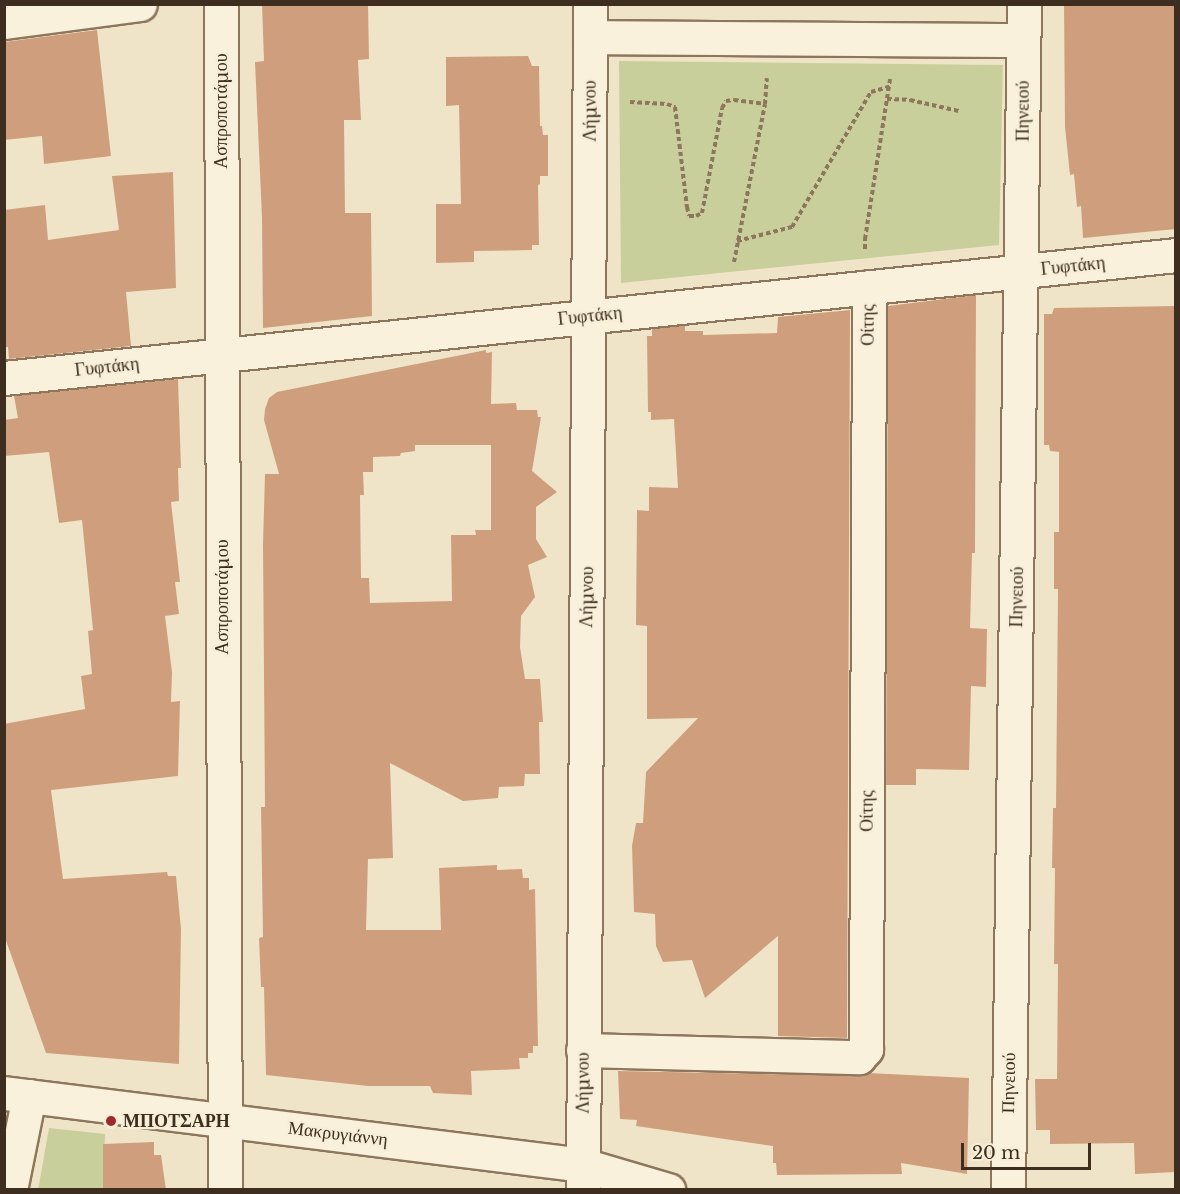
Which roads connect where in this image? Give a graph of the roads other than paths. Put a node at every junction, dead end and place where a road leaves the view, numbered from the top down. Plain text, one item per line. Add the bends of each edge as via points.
1 (140, 4) edge
2 (221, 4) edge
3 (590, 4) edge
4 (1024, 4) edge
5 (4, 22) edge
6 (590, 37) junction
7 (1023, 40) junction
8 (1176, 255) edge
9 (1021, 271) junction
10 (868, 287) junction
11 (590, 316) junction
12 (221, 355) junction
13 (4, 378) edge
14 (583, 1050) junction
15 (17, 1094) edge
16 (225, 1120) junction
17 (583, 1177) edge
18 (10, 1190) edge
19 (225, 1190) edge
20 (668, 1190) edge
21 (1008, 1190) edge

1 - 5 street
2 - 12 street, Ασπροποτάμου
3 - 6 street, Λήμνου
4 - 7 street, Πηνειού
6 - 7 street
6 - 11 street, Λήμνου
7 - 9 street, Πηνειού
8 - 9 street, Γυφτάκη
9 - 10 street, Γυφτάκη
9 - 21 street, Πηνειού
10 - 11 street, Γυφτάκη
10 - 14 street, Οίτης via 866,1049 859,1057
11 - 12 street, Γυφτάκη
11 - 14 street, Λήμνου
12 - 13 street, Γυφτάκη
12 - 16 street, Ασπροποτάμου
14 - 17 street, Λήμνου
15 - 16 street, Μακρυγιάννη
15 - 18 street
16 - 17 street, Μακρυγιάννη
16 - 19 street, Ασπροποτάμου
17 - 20 street, Μακρυγιάννη

